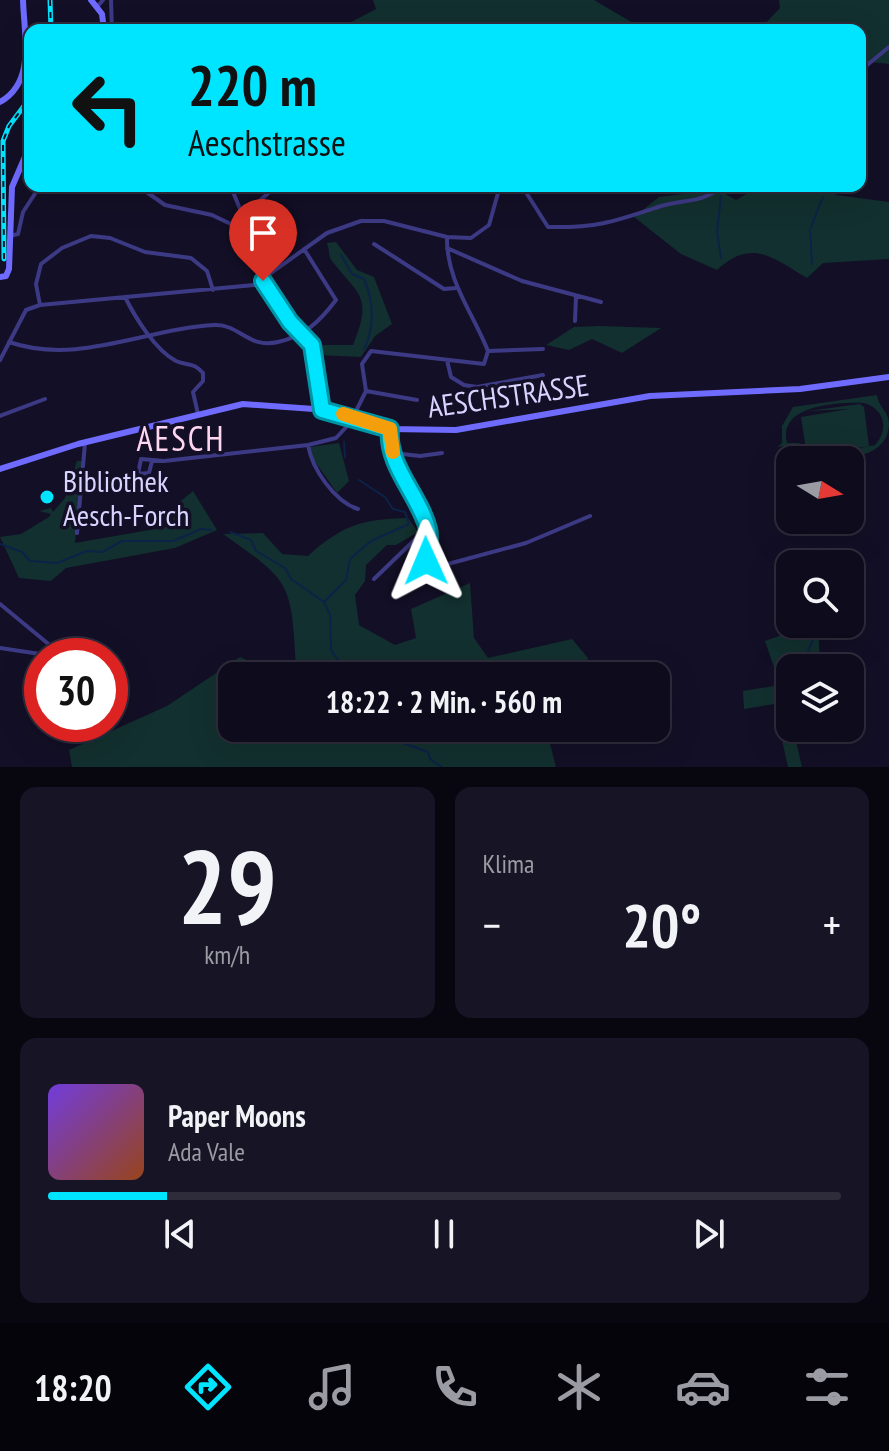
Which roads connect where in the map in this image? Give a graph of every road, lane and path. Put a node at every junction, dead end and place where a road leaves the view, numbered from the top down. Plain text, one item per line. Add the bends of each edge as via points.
1 (23, 0) edge
2 (91, 0) edge
3 (103, 0) edge
4 (111, 0) edge
5 (97, 7) junction
6 (102, 24) edge
7 (112, 24) edge
8 (889, 47) edge
9 (866, 66) edge
10 (0, 102) edge
11 (24, 159) edge
12 (36, 192) edge
13 (147, 192) edge
14 (233, 192) edge
15 (269, 192) edge
16 (498, 192) edge
17 (526, 192) edge
18 (713, 192) edge
19 (243, 216) junction
20 (233, 225) junction
21 (10, 236) junction
22 (447, 237) junction
23 (374, 244) dead end
24 (447, 248) junction
25 (304, 249) junction
26 (0, 277) edge
27 (263, 281) junction
28 (456, 288) junction
29 (213, 290) junction
30 (576, 296) junction
31 (125, 297) junction
32 (601, 302) dead end
33 (40, 305) junction
34 (575, 321) dead end
35 (303, 333) junction
36 (151, 336) junction
37 (9, 342) junction
38 (543, 349) dead end
39 (488, 351) junction
40 (0, 360) edge
41 (447, 360) junction
42 (543, 375) dead end
43 (889, 377) edge
44 (366, 391) junction
45 (45, 399) dead end
46 (417, 400) dead end
47 (322, 410) junction
48 (198, 414) junction
49 (0, 416) edge
50 (353, 418) junction
51 (390, 429) junction
52 (85, 443) junction
53 (308, 445) junction
54 (393, 453) junction
55 (442, 453) dead end
56 (152, 461) dead end
57 (0, 469) edge
58 (358, 509) dead end
59 (590, 516) dead end
60 (428, 527) junction
61 (77, 533) dead end
62 (430, 566) junction
63 (435, 576) dead end
64 (374, 579) dead end
65 (0, 604) edge
66 (43, 638) edge
67 (0, 648) edge
68 (24, 652) edge

1 - 10 main road via 24,73
2 - 5 main road
3 - 5 street
4 - 7 street
5 - 6 main road
8 - 9 street
11 - 21 main road via 12,187
12 - 21 street via 23,212 18,234
13 - 20 street via 165,205
14 - 19 street
15 - 19 street
16 - 22 street via 484,231 465,239
17 - 18 street via 548,227 593,228 658,207 699,201
19 - 20 street
20 - 27 street
21 - 26 main road via 9,269
22 - 24 street
22 - 25 street via 384,221 361,221 327,233
23 - 28 street via 444,289
24 - 28 street
24 - 30 street via 522,281
25 - 27 street
25 - 35 street via 336,300
27 - 29 street
27 - 35 street
28 - 39 street
29 - 31 street
29 - 33 street via 207,271 191,258 145,252 91,236 41,264 36,284
30 - 32 street
30 - 34 street
31 - 33 street
31 - 36 street
33 - 37 street via 26,310
35 - 36 street via 267,344 244,339 224,325 163,330
35 - 47 street via 316,357
36 - 37 street via 66,350
36 - 48 street via 176,361 189,362 203,373 193,392
37 - 40 street
38 - 39 street
39 - 41 street via 484,364
41 - 42 street via 451,377 471,387
41 - 44 street via 371,351 362,364
43 - 51 main road, AESCHSTRASSE via 800,389 650,396 467,429
44 - 46 street
44 - 50 street
45 - 49 street
47 - 48 main road, AESCHSTRASSE via 251,403
47 - 50 main road, AESCHSTRASSE
48 - 52 main road, AESCHSTRASSE
50 - 51 main road, AESCHSTRASSE
50 - 53 street via 336,438
51 - 54 street
52 - 57 main road, AESCHSTRASSE
52 - 61 street
53 - 56 street
53 - 58 street via 333,493
54 - 55 street
54 - 60 street
59 - 62 street via 526,543
60 - 62 street
60 - 64 street
62 - 63 street
65 - 66 street
67 - 68 street

